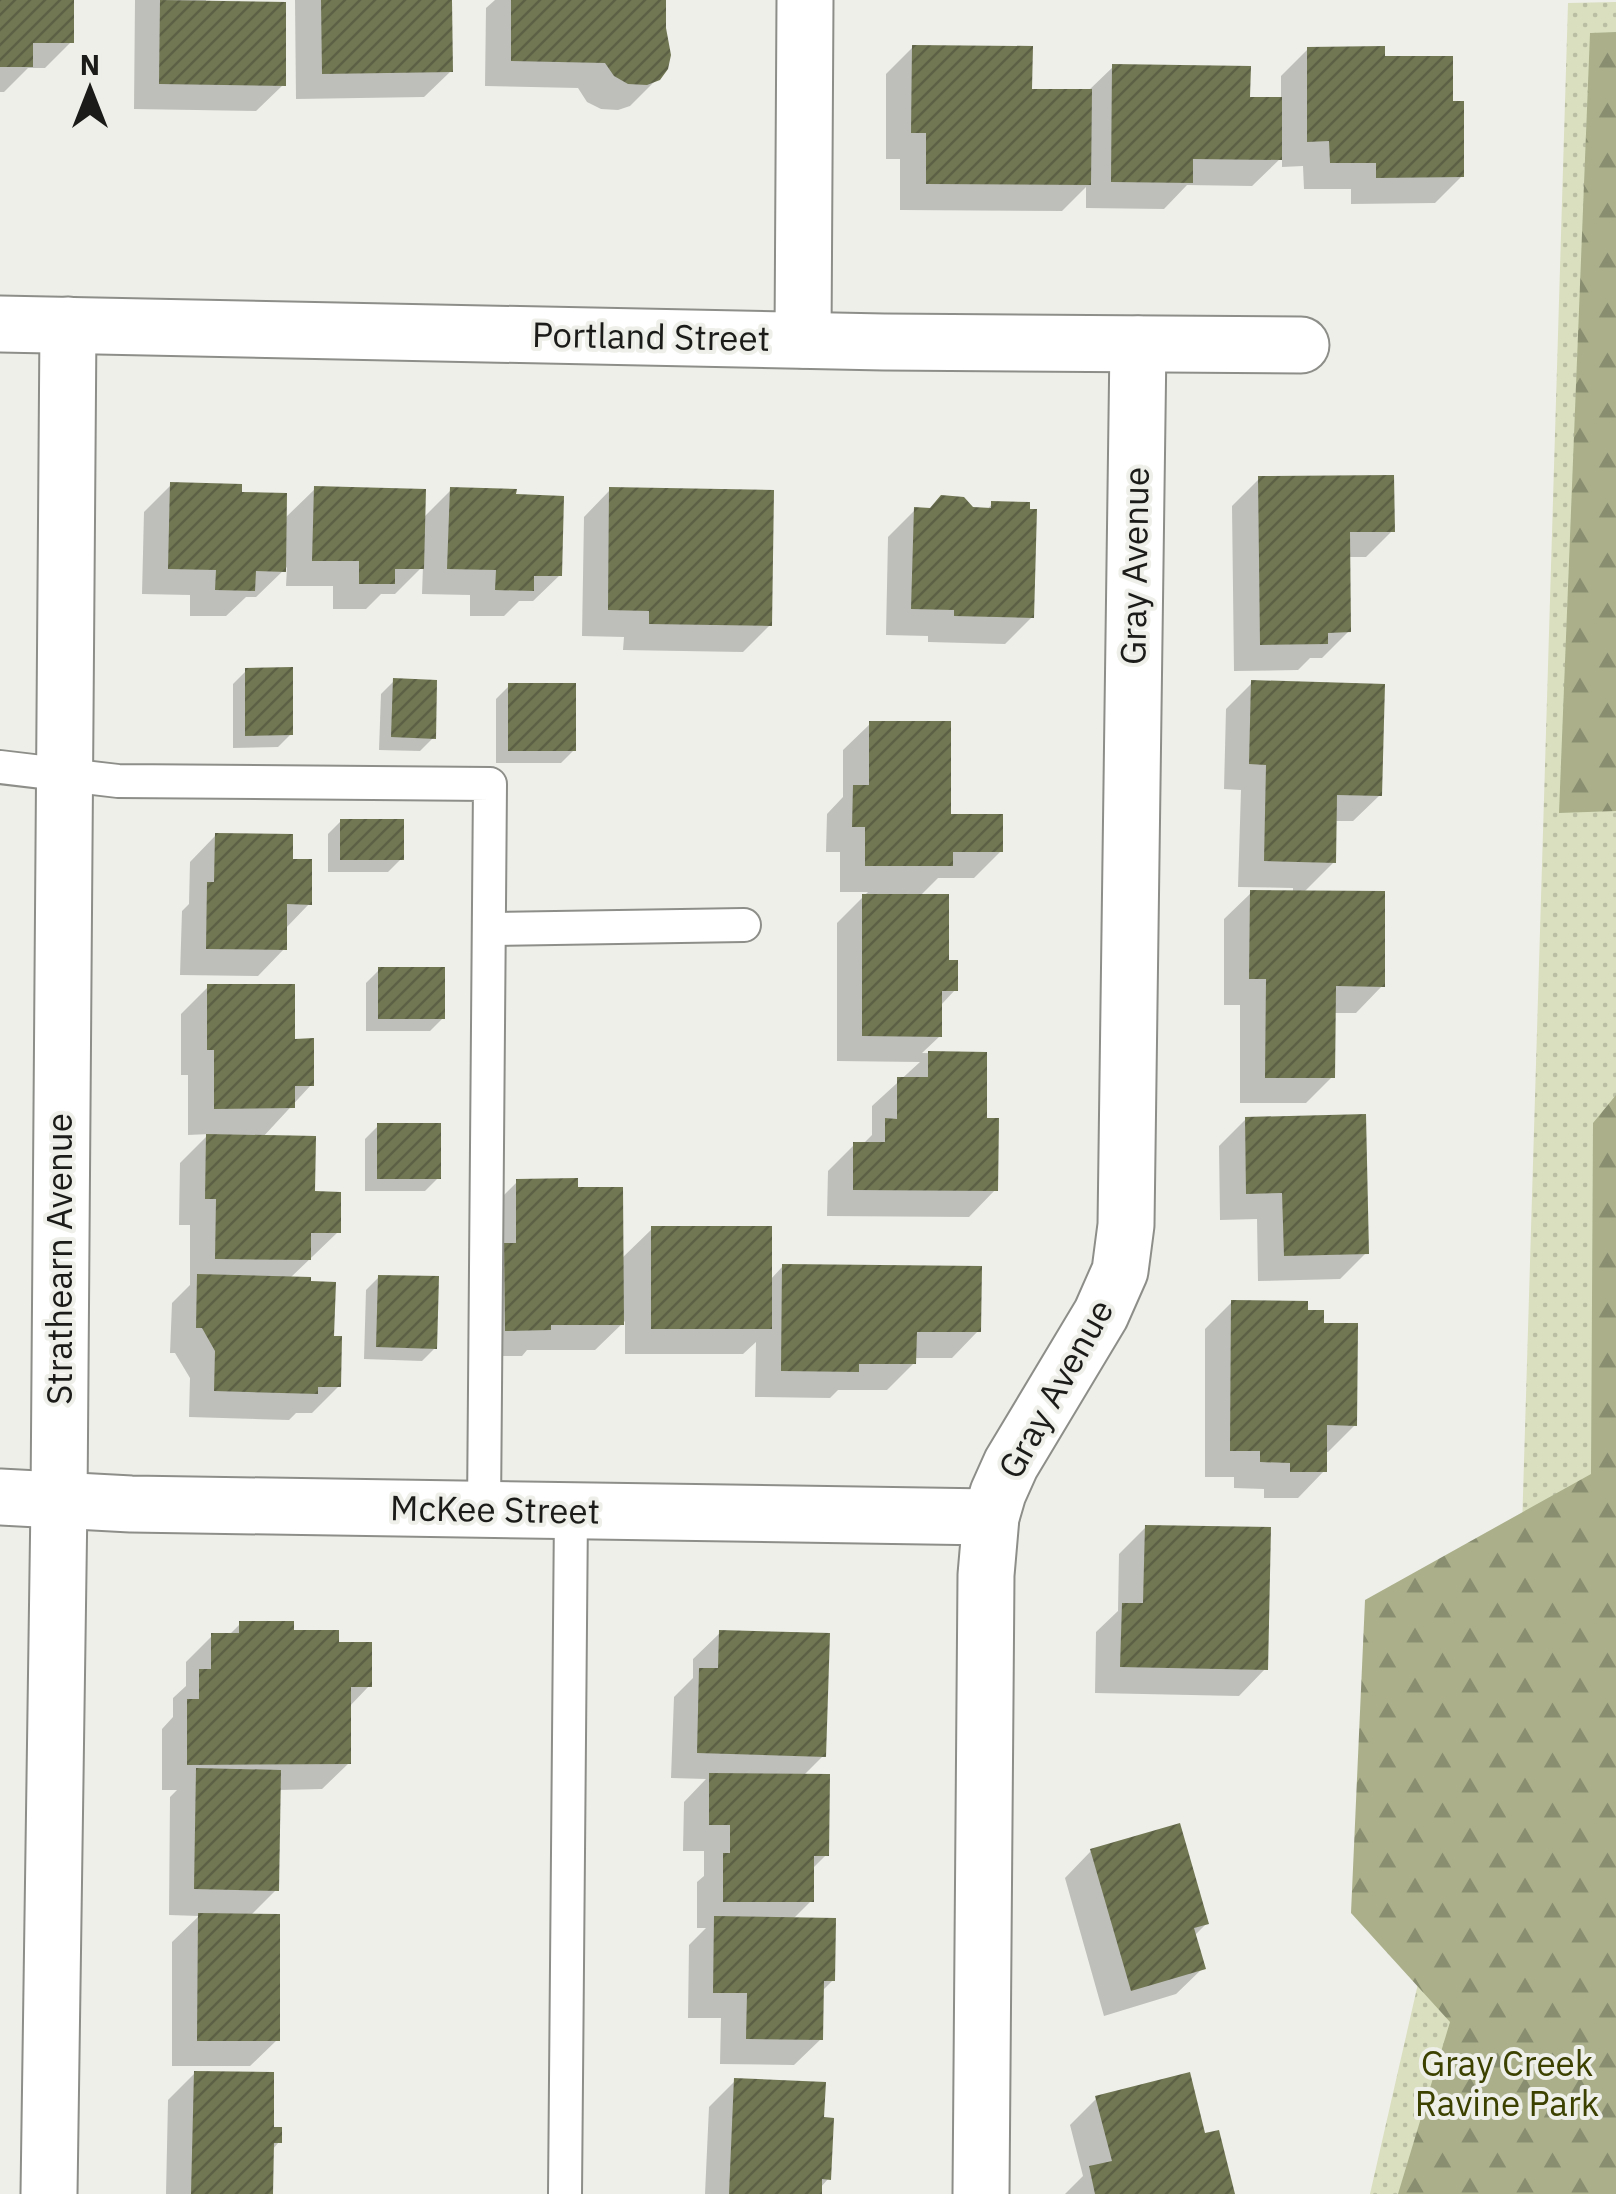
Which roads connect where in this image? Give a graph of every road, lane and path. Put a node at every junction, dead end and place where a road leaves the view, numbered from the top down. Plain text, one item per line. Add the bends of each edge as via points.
1 (805, 0) edge
2 (0, 324) edge
3 (68, 325) junction
4 (802, 340) junction
5 (1138, 344) junction
6 (1301, 345) dead end
7 (0, 766) edge
8 (62, 772) junction
9 (744, 925) dead end
10 (490, 929) junction
11 (0, 1497) edge
12 (58, 1502) junction
13 (484, 1510) junction
14 (571, 1511) junction
15 (991, 1517) junction
16 (49, 2194) edge
17 (565, 2194) edge
18 (980, 2194) edge

1 - 4 street
2 - 3 street, Portland Street
3 - 4 street, Portland Street
3 - 8 street, Strathearn Avenue
4 - 5 street, Portland Street
5 - 6 street, Portland Street
5 - 15 street, Gray Avenue via 1126,1226 1120,1271 1011,1464
7 - 8 lane
8 - 10 lane via 118,780 490,784
8 - 12 street, Strathearn Avenue
9 - 10 lane
10 - 13 lane
11 - 12 street, McKee Street
12 - 13 street, McKee Street
12 - 16 street, Strathearn Avenue
13 - 14 street, McKee Street
14 - 15 street, McKee Street
14 - 17 lane
15 - 18 street, Gray Avenue

